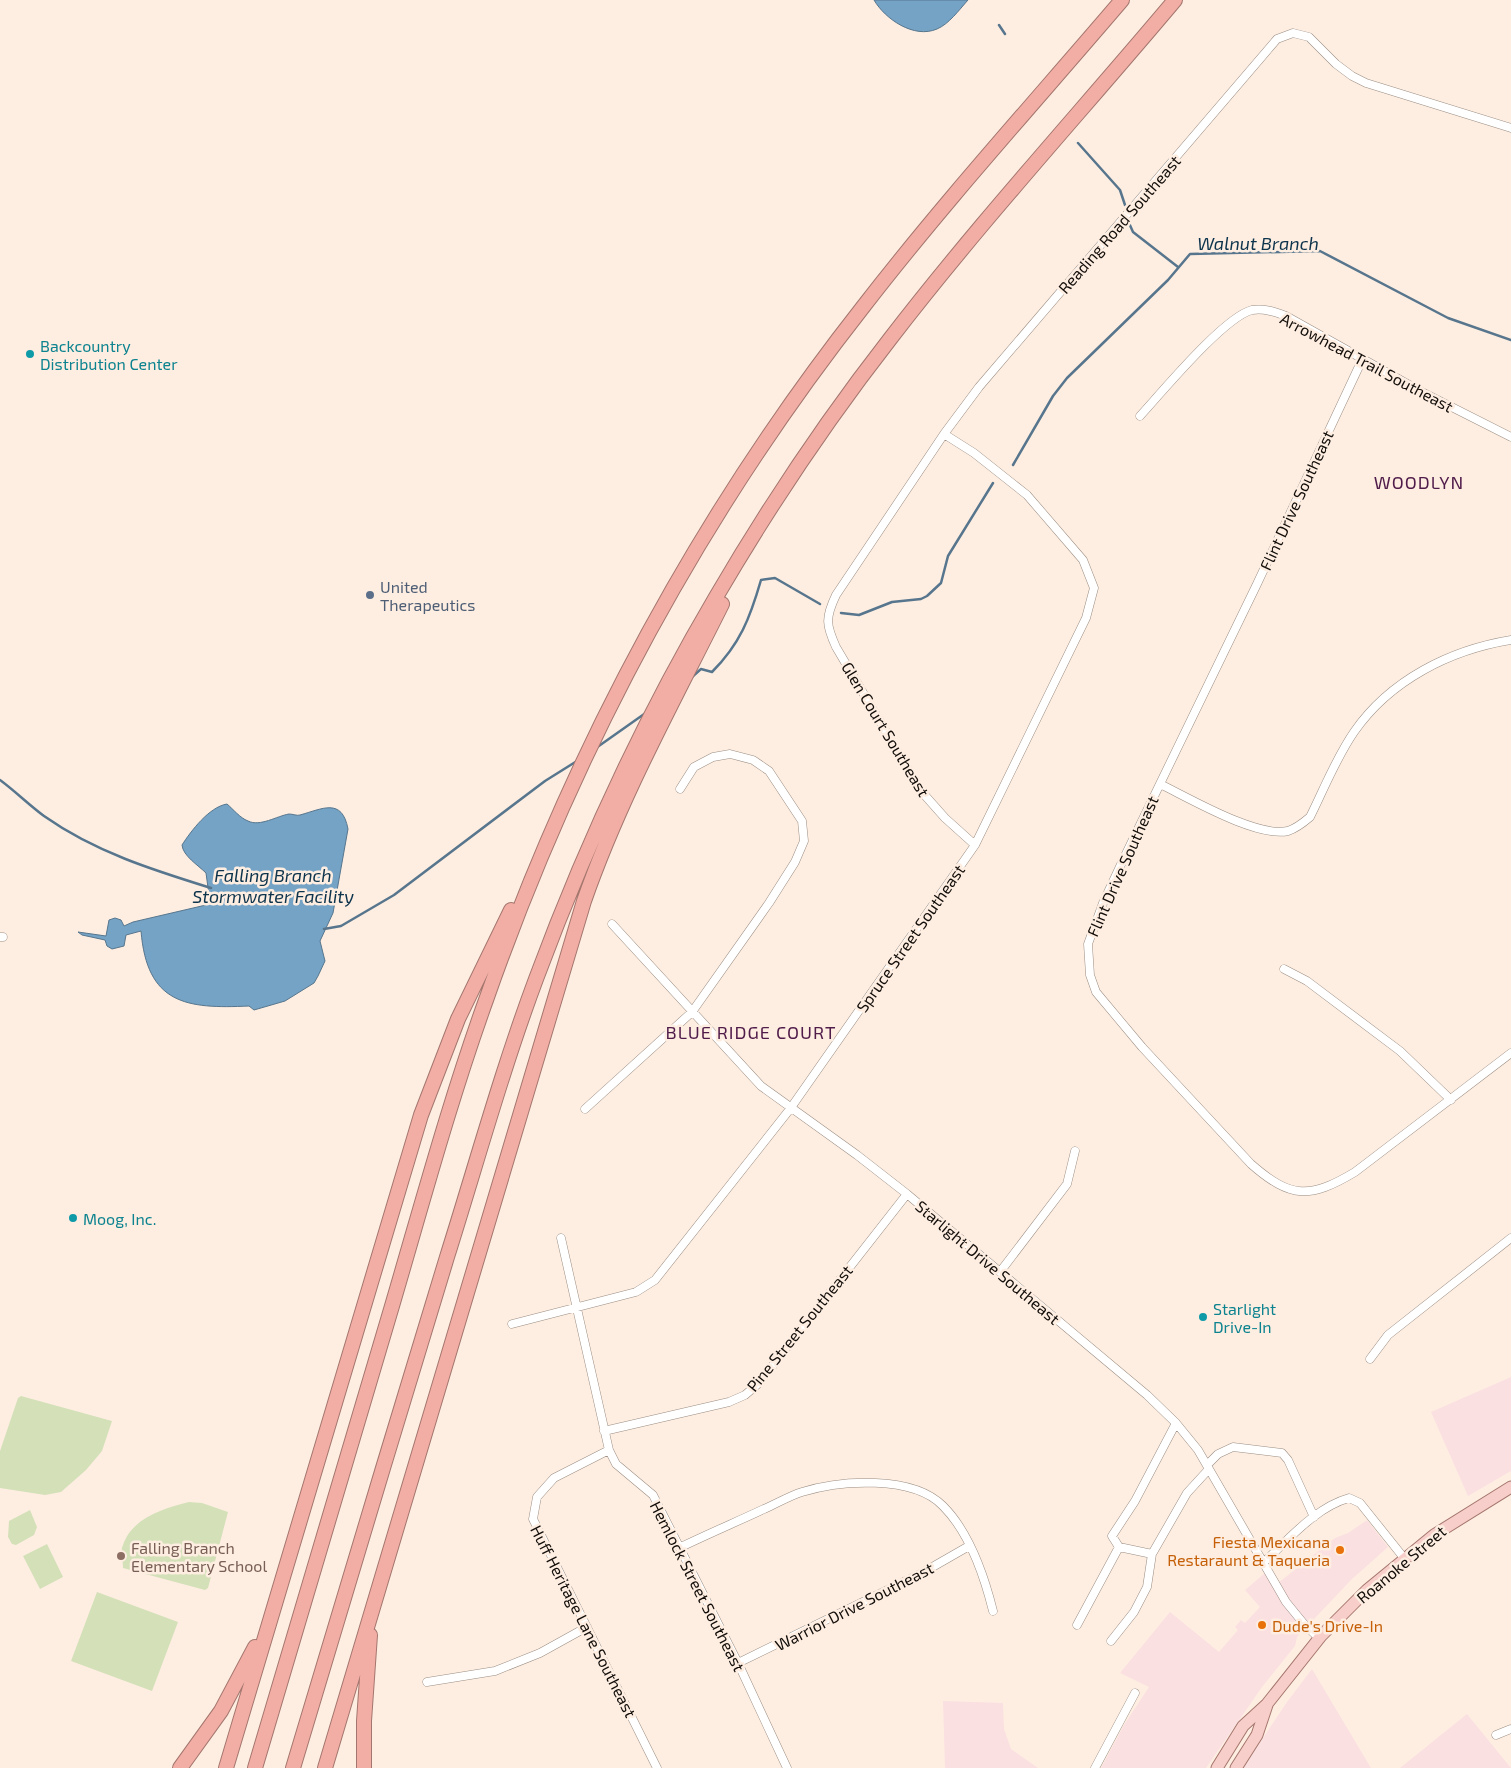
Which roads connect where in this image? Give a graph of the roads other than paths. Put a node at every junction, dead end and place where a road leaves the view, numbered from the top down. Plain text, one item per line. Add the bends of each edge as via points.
1 (1122, 0) edge
2 (1175, 0) edge
3 (1511, 128) edge
4 (1362, 360) junction
5 (1140, 416) dead end
6 (944, 434) junction
7 (1511, 437) edge
8 (765, 516) junction
9 (827, 627) joint
10 (1511, 640) edge
11 (1160, 784) junction
12 (680, 789) dead end
13 (975, 845) junction
14 (543, 850) junction
15 (612, 924) dead end
16 (1284, 969) dead end
17 (692, 1012) junction
18 (1511, 1053) edge
19 (1451, 1100) junction
20 (585, 1109) dead end
21 (790, 1109) junction
22 (1075, 1151) dead end
23 (907, 1194) junction
24 (560, 1238) dead end
25 (1511, 1238) edge
26 (1000, 1272) junction
27 (575, 1307) junction
28 (512, 1324) dead end
29 (1370, 1359) dead end
30 (1176, 1423) junction
31 (604, 1431) junction
32 (608, 1450) junction
33 (1208, 1467) junction
34 (1511, 1487) edge
35 (1314, 1517) junction
36 (969, 1546) junction
37 (681, 1547) junction
38 (1119, 1547) junction
39 (1152, 1554) junction
40 (1404, 1558) junction
41 (1263, 1563) junction
42 (274, 1606) junction
43 (993, 1611) dead end
44 (371, 1612) junction
45 (1078, 1625) dead end
46 (587, 1627) junction
47 (1319, 1638) junction
48 (1111, 1641) dead end
49 (738, 1663) junction
50 (427, 1682) dead end
51 (1134, 1693) dead end
52 (1267, 1704) junction
53 (1511, 1730) edge
54 (1496, 1735) dead end
55 (180, 1768) edge
56 (226, 1768) edge
57 (255, 1768) edge
58 (293, 1768) edge
59 (325, 1768) edge
60 (364, 1768) edge
61 (657, 1768) edge
62 (787, 1768) edge
63 (1094, 1768) edge
64 (1216, 1768) edge
65 (1236, 1768) edge

1 - 14 highway via 865,304 767,438 651,628 598,730
2 - 8 highway via 897,330 835,412
3 - 6 street, Reading Road Southeast via 1366,83 1336,64 1308,37 1293,33 1278,39 979,386
4 - 5 street, Arrowhead Trail Southeast via 1286,316 1269,310 1252,310 1236,317 1219,331
4 - 7 street, Arrowhead Trail Southeast
4 - 11 street, Flint Drive Southeast
6 - 9 street, Reading Road Southeast via 836,595 829,610
6 - 13 street, Spruce Street Southeast via 1027,495 1083,560 1094,588 1086,618
8 - 44 highway via 651,743 601,854 549,1016
8 - 58 highway via 715,598 651,715 595,834 536,980 405,1395
9 - 13 street, Glen Court Southeast via 921,791
10 - 11 street via 1482,645 1446,658 1416,674 1391,694 1354,732 1310,817 1287,831 1261,830
11 - 19 street, Flint Drive Southeast via 1103,903 1088,944 1090,975 1096,992 1142,1048 1251,1164 1269,1180 1290,1191 1311,1192 1331,1186 1356,1172
12 - 17 street via 694,768 712,757 730,754 753,760 769,771 802,821 804,841 769,903
13 - 21 street, Spruce Street Southeast
14 - 42 highway via 478,975 421,1115
14 - 57 highway via 486,998 462,1072
15 - 17 street, Starlight Drive Southeast
16 - 19 street via 1307,981 1400,1051
17 - 20 street
17 - 21 street, Starlight Drive Southeast via 761,1086
18 - 19 street, Flint Drive Southeast
21 - 23 street, Starlight Drive Southeast
21 - 27 street, Spruce Street Southeast via 655,1280 636,1292
22 - 26 street via 1067,1184
23 - 26 street, Starlight Drive Southeast
23 - 31 street, Pine Street Southeast via 759,1383 745,1395 729,1402
24 - 27 street, Hemlock Street Southeast
25 - 29 street via 1388,1335
26 - 30 street, Starlight Drive Southeast
27 - 28 street, Spruce Street Southeast
27 - 31 street, Hemlock Street Southeast
30 - 33 street, Starlight Drive Southeast
30 - 38 street via 1135,1501 1112,1536
31 - 32 street, Hemlock Street Southeast
32 - 37 street, Hemlock Street Southeast via 622,1469 653,1495
32 - 46 street, Huff Heritage Lane Southeast via 554,1478 538,1496 533,1519
33 - 35 street via 1218,1454 1233,1447 1282,1453
33 - 39 street via 1187,1493
33 - 41 street, Starlight Drive Southeast
34 - 40 main road, Roanoke Street via 1454,1520
35 - 40 street via 1338,1501 1349,1498 1360,1503
35 - 41 street
36 - 37 street via 958,1523 942,1504 923,1492 900,1485 853,1483 801,1492
36 - 43 street
36 - 49 street, Warrior Drive Southeast via 922,1573
37 - 49 street, Hemlock Street Southeast
38 - 39 street
38 - 45 street
39 - 48 street via 1147,1587 1134,1612
40 - 47 main road, Roanoke Street
41 - 47 street, Starlight Drive Southeast via 1286,1602
42 - 55 highway via 231,1695
42 - 56 highway
44 - 59 highway
44 - 60 highway
46 - 50 street via 540,1653 495,1671
46 - 61 street, Huff Heritage Lane Southeast
47 - 52 main road, Roanoke Street
49 - 62 street, Hemlock Street Southeast
51 - 63 street
52 - 64 main road, Roanoke Street via 1242,1726
52 - 65 main road, Roanoke Street via 1257,1735
53 - 54 street

